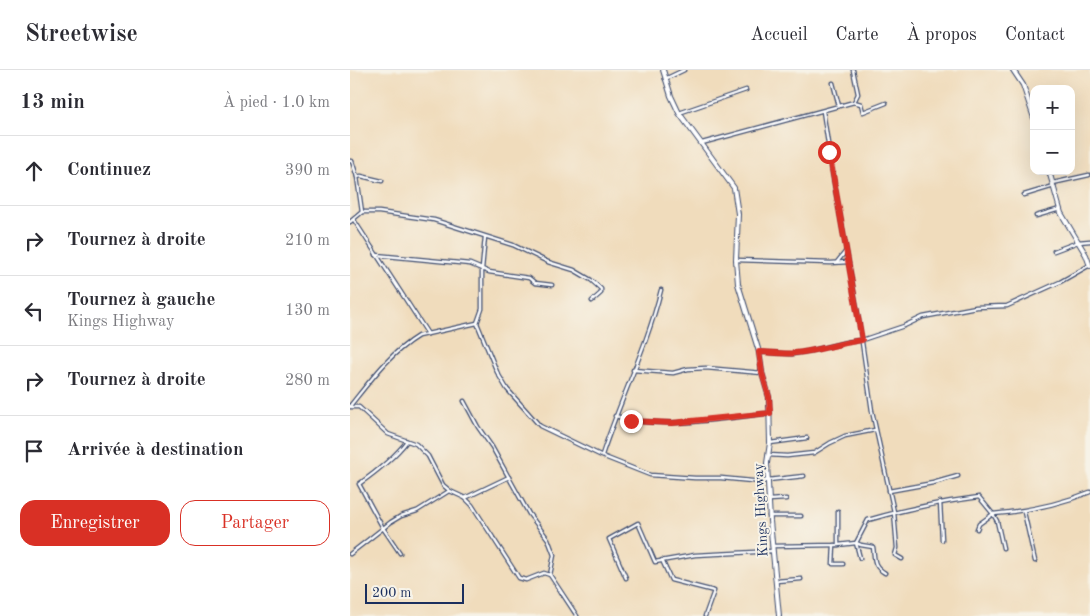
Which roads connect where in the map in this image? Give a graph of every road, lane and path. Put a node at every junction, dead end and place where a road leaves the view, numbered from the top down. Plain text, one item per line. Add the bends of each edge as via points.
1 (663, 70) edge
2 (684, 70) edge
3 (853, 70) edge
4 (1013, 70) edge
5 (666, 79) junction
6 (832, 82) dead end
7 (746, 90) dead end
8 (854, 102) junction
9 (886, 103) dead end
10 (839, 106) junction
11 (1030, 106) edge
12 (823, 111) junction
13 (679, 113) junction
14 (701, 144) junction
15 (350, 161) edge
16 (1050, 175) edge
17 (1089, 175) edge
18 (357, 177) junction
19 (382, 180) dead end
20 (1053, 184) junction
21 (1024, 195) dead end
22 (1060, 209) junction
23 (362, 212) junction
24 (1036, 216) dead end
25 (354, 220) junction
26 (350, 222) edge
27 (485, 237) junction
28 (1078, 242) junction
29 (1090, 242) edge
30 (847, 250) junction
31 (1054, 251) dead end
32 (376, 255) junction
33 (736, 260) junction
34 (848, 262) junction
35 (836, 263) junction
36 (1090, 266) edge
37 (482, 269) junction
38 (552, 285) dead end
39 (661, 290) dead end
40 (592, 301) dead end
41 (477, 323) junction
42 (428, 334) junction
43 (862, 340) junction
44 (759, 352) junction
45 (633, 370) junction
46 (762, 373) junction
47 (464, 401) dead end
48 (350, 406) edge
49 (770, 413) junction
50 (615, 416) junction
51 (875, 430) junction
52 (807, 438) dead end
53 (407, 441) junction
54 (770, 443) junction
55 (768, 455) junction
56 (602, 456) junction
57 (804, 476) dead end
58 (958, 476) dead end
59 (509, 477) junction
60 (768, 480) junction
61 (450, 490) junction
62 (889, 491) junction
63 (1090, 492) edge
64 (465, 498) junction
65 (786, 499) dead end
66 (768, 500) junction
67 (940, 502) junction
68 (838, 511) dead end
69 (894, 512) junction
70 (1024, 512) junction
71 (992, 514) junction
72 (769, 516) junction
73 (802, 516) dead end
74 (383, 528) junction
75 (977, 529) dead end
76 (942, 540) dead end
77 (856, 543) junction
78 (834, 545) junction
79 (838, 545) junction
80 (772, 548) junction
81 (1003, 548) dead end
82 (400, 553) dead end
83 (350, 554) edge
84 (860, 558) dead end
85 (902, 559) dead end
86 (662, 560) junction
87 (1035, 561) dead end
88 (843, 564) dead end
89 (885, 573) dead end
90 (550, 575) junction
91 (626, 578) dead end
92 (801, 579) dead end
93 (776, 580) junction
94 (577, 616) edge
95 (705, 616) edge
96 (779, 616) edge

1 - 5 street, Kings Highway
2 - 5 street
3 - 8 street via 858,94
4 - 11 street via 1023,85
5 - 13 street, Kings Highway
6 - 10 street
7 - 13 street
8 - 9 street via 861,104 863,112
8 - 10 street
10 - 12 street
12 - 14 street
12 - 30 street
13 - 14 street, Kings Highway
14 - 33 street, Kings Highway via 734,188 738,214
15 - 18 street
16 - 20 street
17 - 20 street
18 - 19 street
18 - 23 street
20 - 21 street
20 - 22 street
22 - 24 street
22 - 28 street
23 - 25 street
23 - 27 street via 434,220
25 - 26 street
25 - 32 street
27 - 37 street
27 - 40 street via 513,245 591,280 601,289
28 - 29 street
28 - 31 street
28 - 36 street
30 - 34 street
30 - 35 street
32 - 37 street via 470,264
32 - 42 street
33 - 35 street
33 - 44 street, Kings Highway via 738,284
34 - 35 street
34 - 43 street
36 - 43 street via 1007,306 976,307 923,317
37 - 38 street
37 - 41 street via 482,309
39 - 45 street
41 - 42 street
41 - 56 street via 497,372 540,426
42 - 48 street via 418,336 400,349
43 - 44 street via 792,354
43 - 51 street
44 - 46 street, Kings Highway
45 - 46 street via 673,373 706,368
45 - 50 street
46 - 49 street, Kings Highway
47 - 59 street
48 - 53 street via 359,407 388,434
49 - 50 street via 659,423
49 - 54 street, Kings Highway
50 - 56 street
51 - 55 street via 845,436 814,453
51 - 62 street
52 - 54 street
53 - 61 street via 416,444 428,456 443,485
53 - 74 street via 401,450 359,484
54 - 55 street, Kings Highway
55 - 60 street, Kings Highway
56 - 60 street via 650,475
57 - 60 street
58 - 62 street
59 - 64 street
59 - 90 street via 529,514 548,539 554,555
60 - 66 street, Kings Highway
61 - 64 street
61 - 74 street
62 - 69 street
63 - 70 street
64 - 90 street via 519,578 526,580 544,572
65 - 66 street
66 - 72 street, Kings Highway
67 - 69 street
67 - 71 street via 978,496
67 - 76 street
68 - 79 street
69 - 77 street via 868,520
69 - 85 street via 895,555
70 - 71 street
70 - 87 street
71 - 75 street
71 - 81 street
72 - 73 street
72 - 80 street, Kings Highway
74 - 82 street
74 - 83 street
77 - 79 street
77 - 84 street
77 - 89 street via 873,547 878,569
78 - 79 street
78 - 80 street
78 - 88 street via 833,564
80 - 86 street
80 - 93 street, Kings Highway
86 - 91 street via 655,562 638,523 609,539
86 - 95 street via 671,580 714,591
90 - 94 street
92 - 93 street
93 - 96 street, Kings Highway

